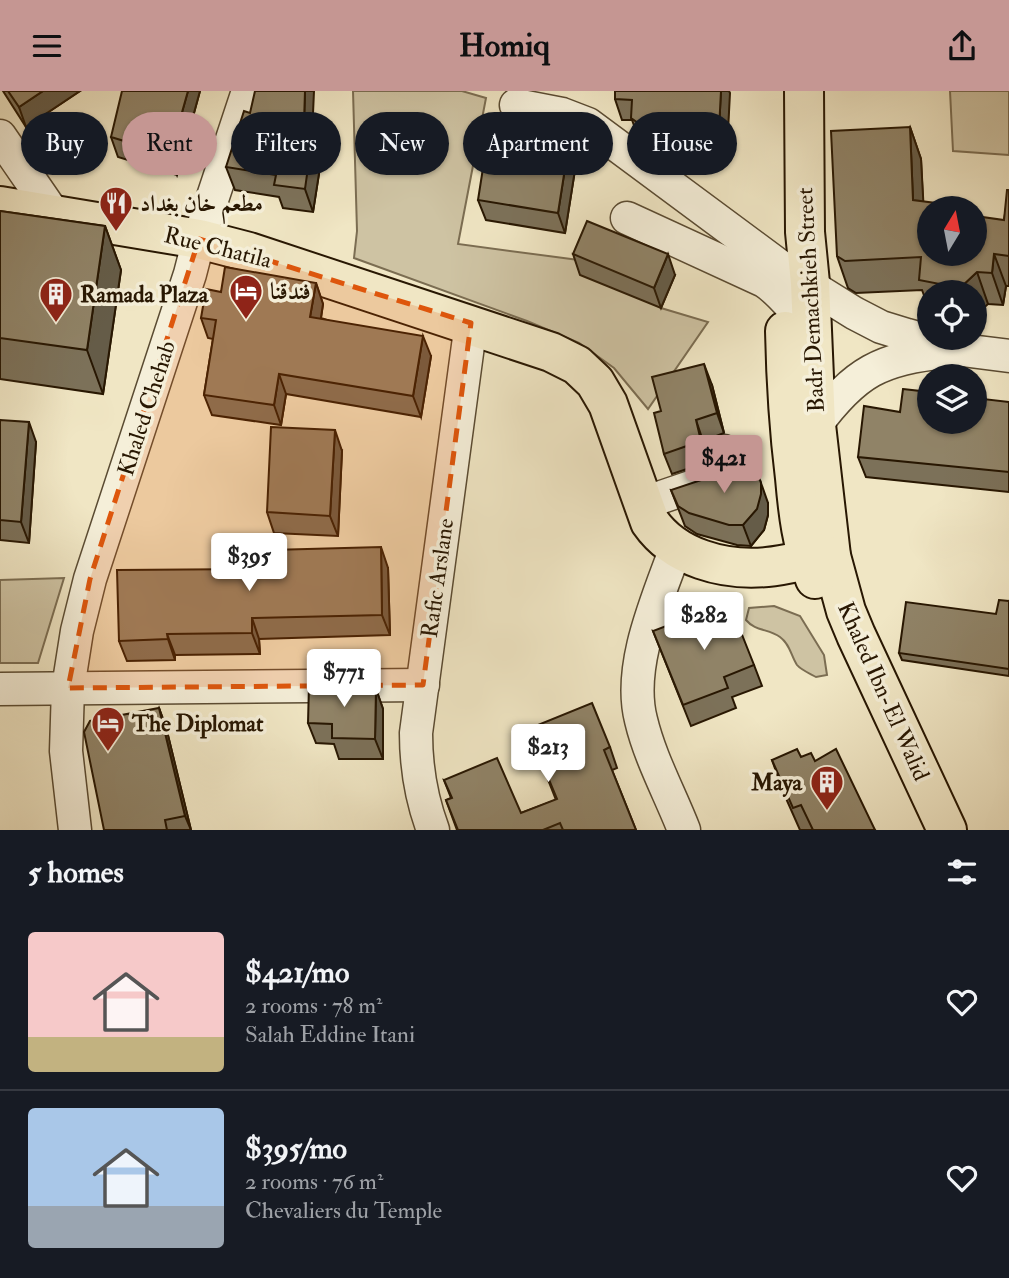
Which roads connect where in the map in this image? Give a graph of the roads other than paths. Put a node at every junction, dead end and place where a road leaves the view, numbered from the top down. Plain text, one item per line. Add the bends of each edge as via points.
1 (248, 91) edge
2 (779, 91) edge
3 (804, 91) edge
4 (516, 104) dead end
5 (0, 136) edge
6 (0, 206) edge
7 (53, 213) junction
8 (627, 218) dead end
9 (200, 239) junction
10 (793, 283) junction
11 (471, 323) junction
12 (917, 337) edge
13 (962, 350) joint
14 (1009, 356) edge
15 (803, 430) junction
16 (724, 451) dead end
17 (644, 503) junction
18 (676, 548) junction
19 (819, 557) junction
20 (423, 685) junction
21 (68, 688) junction
22 (0, 689) edge
23 (75, 830) edge
24 (433, 830) edge
25 (684, 830) edge
26 (922, 830) edge
27 (947, 830) edge

1 - 9 street, Khaled Chehab
2 - 10 main road, Badr Demachkieh Street
3 - 10 main road, Badr Demachkieh Street via 805,232
4 - 10 street via 587,124
5 - 7 street
6 - 7 main road, Rue Chatila
7 - 9 main road, Rue Chatila
8 - 10 street via 764,281
9 - 11 main road, Rue Chatila
9 - 21 street, Khaled Chehab via 90,579
10 - 12 street via 881,327
10 - 15 main road, Badr Demachkieh Street
10 - 15 main road, Badr Demachkieh Street via 810,324
11 - 17 main road, Rue Chatila via 551,352 577,365 595,382 608,404
11 - 20 street, Rafic Arslane
13 - 14 street
13 - 15 street via 878,366 859,377
15 - 19 main road, Khaled Ibn-El Walid
16 - 17 street via 732,473
17 - 18 main road, Rue Chatila via 650,522
18 - 19 main road via 699,559 747,568
18 - 25 street via 648,629 638,698 640,719
19 - 26 main road, Khaled Ibn-El Walid via 850,670
19 - 27 main road, Khaled Ibn-El Walid
20 - 21 street
20 - 24 street, Rafic Arslane via 416,762
21 - 22 street
21 - 23 street, Khaled Chehab via 66,751

